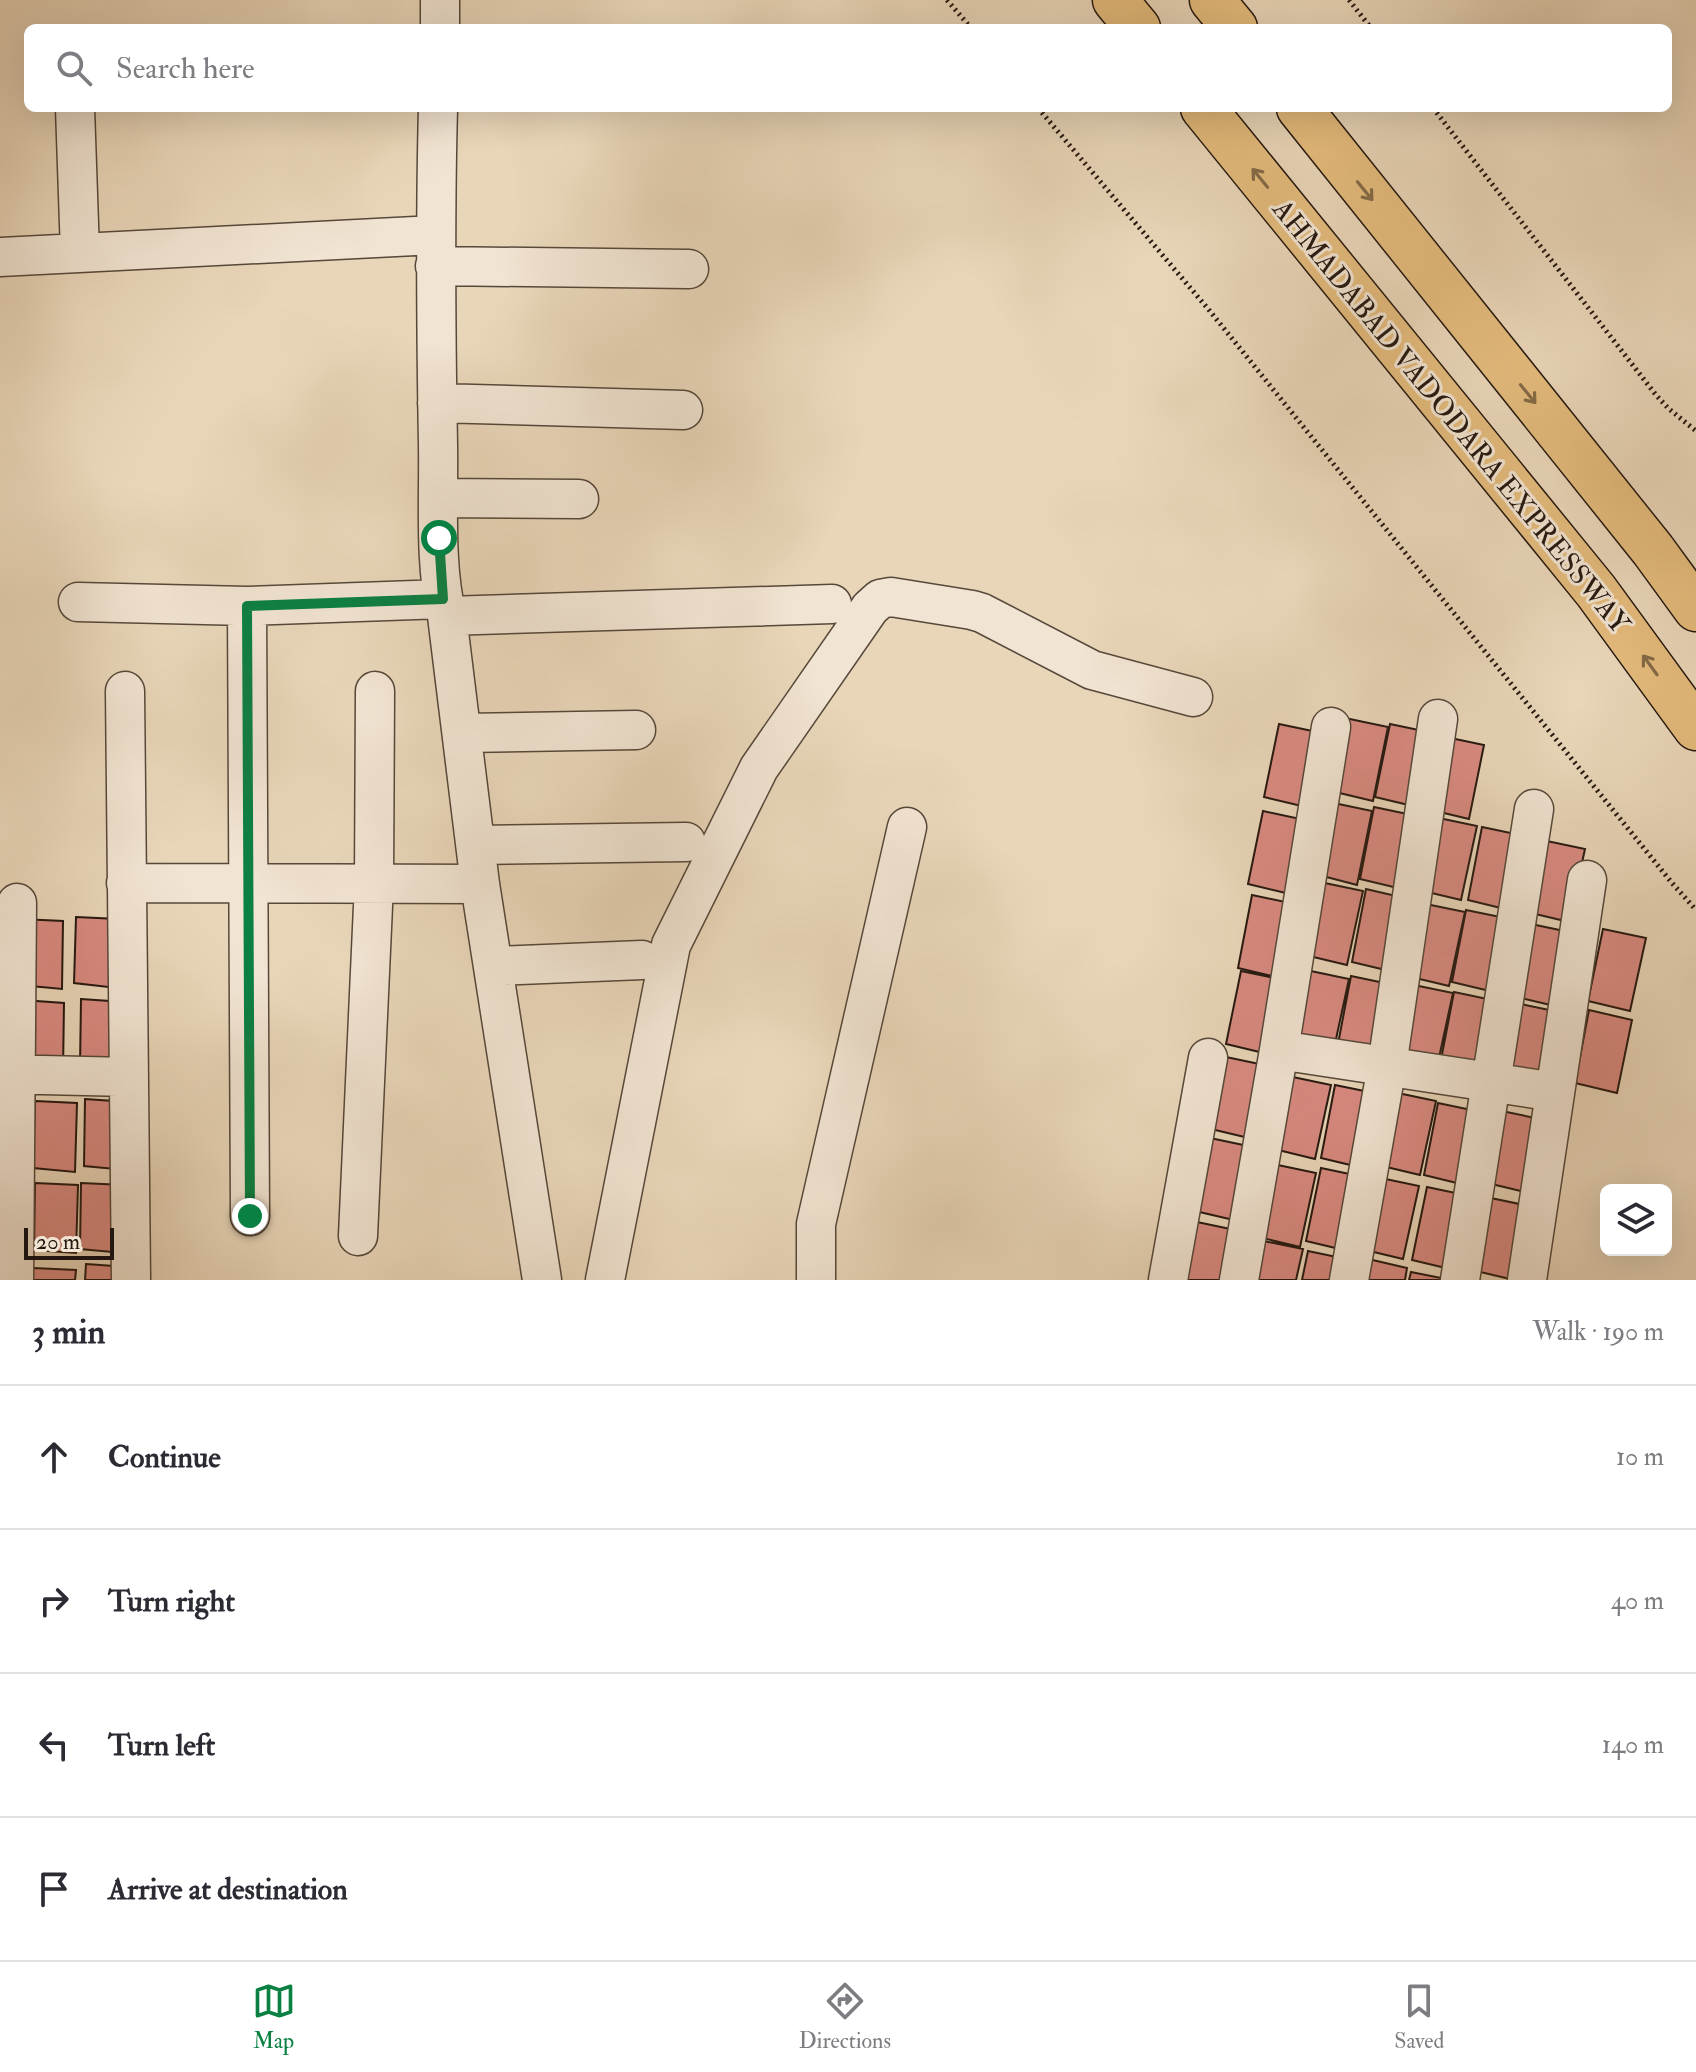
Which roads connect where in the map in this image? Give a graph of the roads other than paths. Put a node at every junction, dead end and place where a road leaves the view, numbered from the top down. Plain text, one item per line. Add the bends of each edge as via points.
1 (440, 0) edge
2 (1115, 0) edge
3 (1212, 0) edge
4 (440, 24) edge
5 (1135, 24) edge
6 (1232, 24) edge
7 (75, 112) edge
8 (438, 112) edge
9 (1206, 112) edge
10 (1302, 112) edge
11 (435, 250) junction
12 (80, 253) junction
13 (0, 257) edge
14 (689, 269) dead end
15 (437, 403) junction
16 (683, 410) dead end
17 (439, 498) junction
18 (579, 499) dead end
19 (78, 602) dead end
20 (832, 604) dead end
21 (247, 606) junction
22 (445, 607) junction
23 (1696, 609) edge
24 (125, 691) dead end
25 (375, 691) dead end
26 (1193, 697) dead end
27 (1438, 719) dead end
28 (1331, 727) dead end
29 (1696, 728) edge
30 (636, 730) dead end
31 (463, 733) junction
32 (1534, 809) dead end
33 (907, 827) dead end
34 (686, 842) dead end
35 (476, 845) junction
36 (1587, 880) dead end
37 (126, 883) junction
38 (248, 883) junction
39 (374, 884) junction
40 (480, 884) junction
41 (17, 903) dead end
42 (642, 960) dead end
43 (493, 966) junction
44 (1279, 1050) junction
45 (1208, 1058) dead end
46 (1387, 1066) junction
47 (8, 1074) edge
48 (128, 1077) junction
49 (1491, 1082) junction
50 (1555, 1092) junction
51 (250, 1216) dead end
52 (358, 1236) dead end
53 (14, 1280) edge
54 (131, 1280) edge
55 (542, 1280) edge
56 (605, 1280) edge
57 (816, 1280) edge
58 (1168, 1280) edge
59 (1239, 1280) edge
60 (1349, 1280) edge
61 (1460, 1280) edge
62 (1527, 1280) edge

1 - 4 street
2 - 5 highway
3 - 6 highway
7 - 12 street
8 - 11 street
29 -> 9 highway, AHMADABAD VADODARA EXPRESSWAY via 1596,591
10 -> 23 highway
11 - 12 street
11 - 14 street
11 - 15 street
12 - 13 street
15 - 16 street
15 - 17 street
17 - 18 street
17 - 22 street
19 - 21 street
20 - 22 street
21 - 22 street
21 - 38 street
22 - 31 street
24 - 37 street
25 - 39 street
26 - 56 street via 1092,670 972,610 891,597 870,608 759,768 671,945
27 - 46 street
28 - 44 street
30 - 31 street
31 - 35 street
32 - 49 street
33 - 57 street via 816,1224
34 - 35 street
35 - 40 street
36 - 50 street
37 - 38 street
37 - 48 street
38 - 39 street
38 - 51 street
39 - 40 street
39 - 52 street
40 - 43 street
41 - 47 street
42 - 43 street
43 - 55 street
44 - 46 street
44 - 59 street
45 - 58 street
46 - 49 street
46 - 60 street
47 - 48 street
47 - 53 street
48 - 54 street
49 - 50 street
49 - 61 street
50 - 62 street

